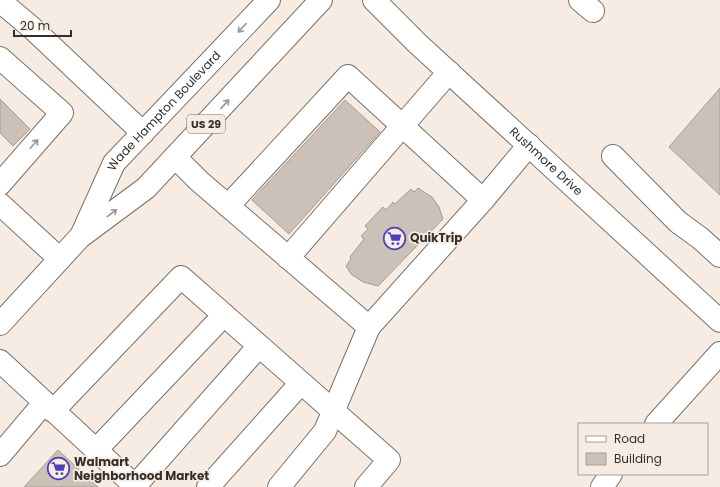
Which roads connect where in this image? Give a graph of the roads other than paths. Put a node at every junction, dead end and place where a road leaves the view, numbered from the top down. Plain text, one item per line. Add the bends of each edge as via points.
1 (269, 0) edge
2 (321, 0) edge
3 (374, 0) edge
4 (0, 1) edge
5 (0, 58) edge
6 (449, 72) junction
7 (403, 126) junction
8 (143, 133) junction
9 (529, 145) junction
10 (613, 156) dead end
11 (175, 157) junction
12 (4, 169) edge
13 (483, 200) junction
14 (0, 204) edge
15 (228, 206) junction
16 (80, 237) junction
17 (720, 256) edge
18 (288, 258) junction
19 (60, 259) junction
20 (224, 315) junction
21 (720, 321) edge
22 (0, 324) edge
23 (368, 327) junction
24 (259, 346) junction
25 (720, 353) edge
26 (0, 362) edge
27 (300, 384) junction
28 (49, 407) junction
29 (333, 412) junction
30 (657, 423) edge
31 (96, 450) junction
32 (0, 455) edge
33 (610, 475) edge
34 (136, 486) edge
35 (208, 487) edge
36 (279, 487) edge
37 (366, 487) edge
38 (602, 487) edge

1 -> 8 main road, Wade Hampton Boulevard / US 29
11 -> 2 main road, Wade Hampton Boulevard / US 29
3 - 6 main road, Rushmore Drive
4 - 8 main road
12 -> 5 main road via 62,113
6 - 7 main road
6 - 9 main road, Rushmore Drive
7 - 13 main road
7 - 15 main road via 348,76
7 - 18 main road
8 - 16 main road, Wade Hampton Boulevard / US 29 via 114,163
9 - 13 main road
9 - 21 main road, Rushmore Drive
10 - 17 main road via 678,222
11 - 15 main road
16 -> 11 main road, Wade Hampton Boulevard / US 29 via 146,188
13 - 23 main road
14 - 19 main road
15 - 18 main road
16 - 19 main road, Wade Hampton Boulevard / US 29
18 - 23 main road
19 - 22 main road, Wade Hampton Boulevard / US 29
20 - 24 main road
20 - 28 main road via 181,277
20 - 31 main road
23 - 29 main road
24 - 27 main road
24 - 34 main road
25 - 30 main road
26 - 28 main road
27 - 29 main road
27 - 35 main road
28 - 31 main road
28 - 32 main road
29 - 36 main road via 325,431
29 - 37 main road via 389,460
31 - 34 main road
33 - 38 main road

